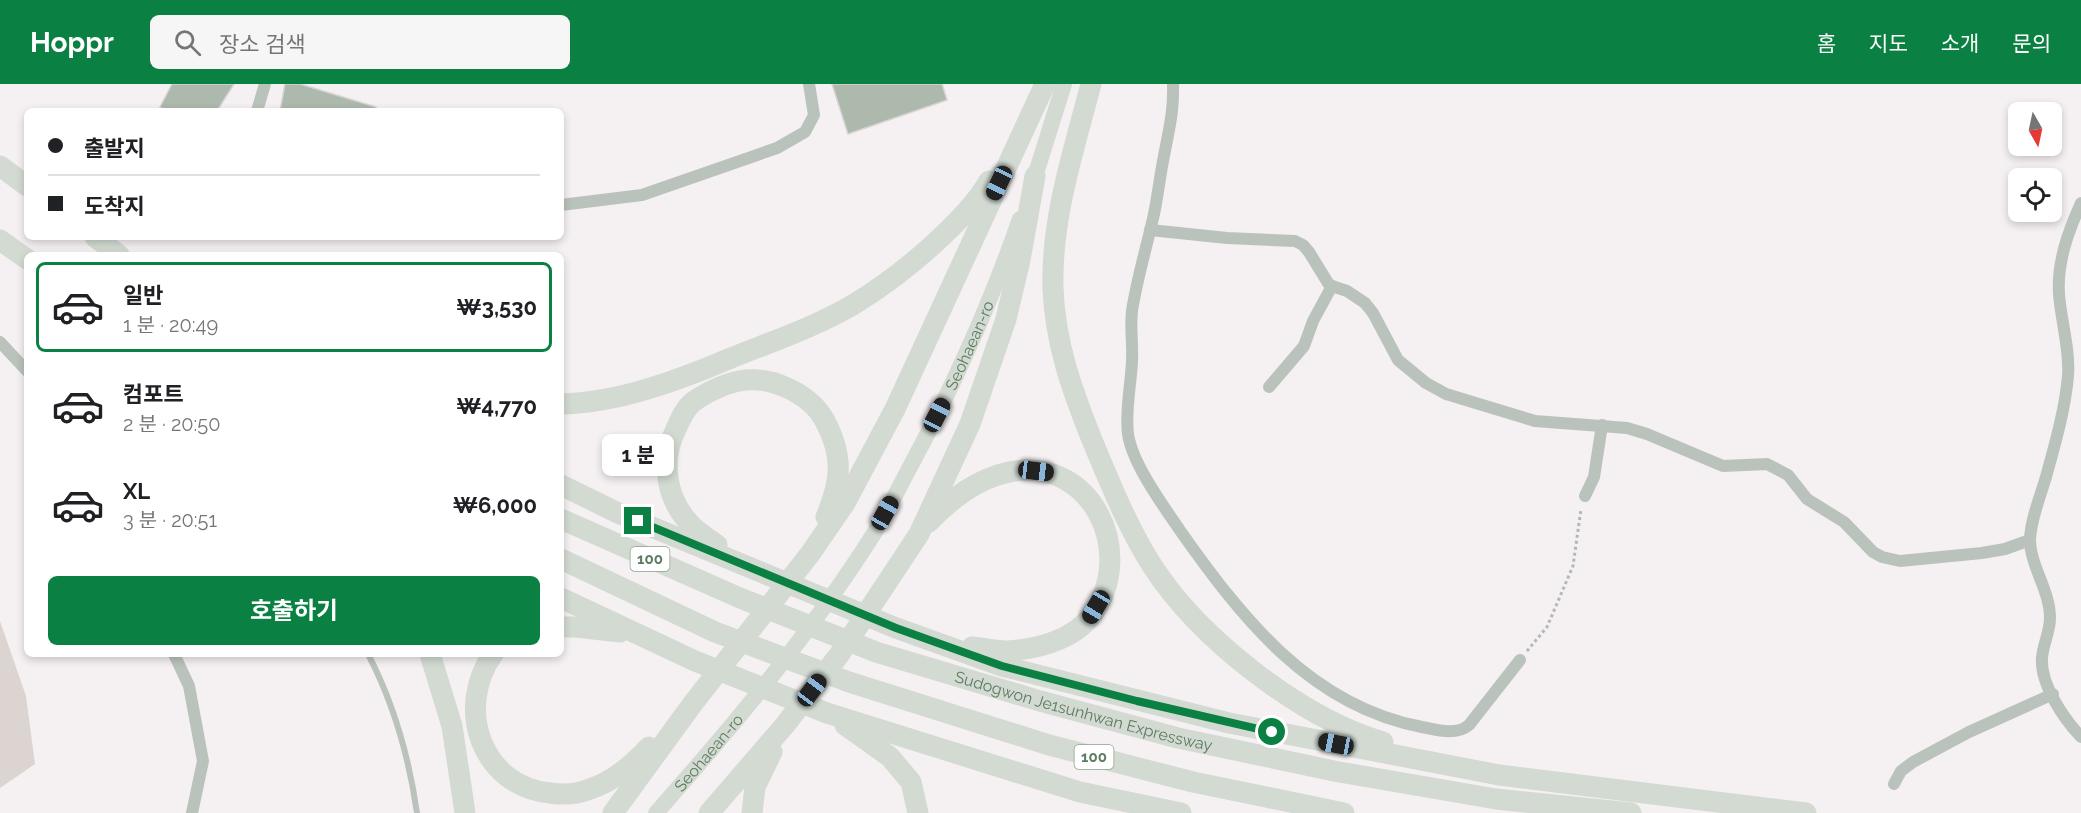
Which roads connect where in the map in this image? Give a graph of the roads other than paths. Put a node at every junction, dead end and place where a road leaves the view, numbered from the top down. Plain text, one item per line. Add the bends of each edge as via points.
1 (266, 84) edge
2 (809, 84) edge
3 (1064, 84) edge
4 (1091, 84) edge
5 (1173, 84) edge
6 (1042, 91) edge
7 (258, 108) edge
8 (0, 166) edge
9 (1035, 176) junction
10 (24, 184) edge
11 (2081, 202) edge
12 (564, 205) edge
13 (1150, 230) junction
14 (0, 240) edge
15 (99, 240) edge
16 (115, 252) edge
17 (24, 257) edge
18 (1332, 286) junction
19 (0, 342) edge
20 (24, 368) edge
21 (1269, 387) dead end
22 (564, 404) edge
23 (1602, 425) junction
24 (564, 486) edge
25 (1585, 496) road end
26 (564, 520) edge
27 (919, 534) junction
28 (2030, 540) junction
29 (810, 554) junction
30 (564, 560) edge
31 (759, 571) junction
32 (564, 599) edge
33 (564, 627) edge
34 (906, 632) junction
35 (634, 633) junction
36 (175, 657) edge
37 (370, 657) edge
38 (431, 657) edge
39 (491, 657) edge
40 (1520, 660) road end
41 (2053, 694) junction
42 (694, 702) junction
43 (827, 713) junction
44 (785, 725) junction
45 (2081, 737) edge
46 (1499, 775) junction
47 (1894, 784) dead end
48 (192, 813) edge
49 (417, 813) edge
50 (465, 813) edge
51 (613, 813) edge
52 (656, 813) edge
53 (709, 813) edge
54 (752, 813) edge
55 (918, 813) edge
56 (1180, 813) edge
57 (1344, 813) edge
58 (1631, 813) edge
59 (1806, 813) edge

1 - 7 street
2 - 12 street via 814,115 805,132 777,148 642,195
3 - 9 main road, Seohaean-ro
4 - 46 highway via 1062,195 1054,245 1058,332 1066,374 1079,407 1124,513 1154,567 1198,622 1241,661 1299,704 1358,734
5 - 13 street via 1173,116
6 - 22 highway via 981,195 908,267 854,304 789,335 632,394
6 - 29 highway via 895,409 845,503
8 - 10 highway
9 - 27 highway via 1006,319 970,424
9 - 52 main road, Seohaean-ro via 1000,277 964,362 874,534 794,650
11 - 28 street via 2063,252 2059,281 2068,370 2065,397
13 - 18 street via 1295,241 1309,252
13 - 40 street via 1132,312 1127,422 1130,443 1151,488 1236,607 1302,672 1385,718 1436,730 1464,729
14 - 17 highway
15 - 16 highway
18 - 21 street via 1304,346
18 - 23 street via 1365,303 1398,360 1446,394 1529,420
19 - 20 street
23 - 25 street via 1594,477
23 - 28 street via 1647,434 1723,466 1767,464 1780,470 1807,499 1844,522 1874,552 1891,559 1982,553
24 - 31 highway
26 - 58 highway, Sudogwon Je1sunhwan Expressway / 100 via 740,598 876,652 1040,701 1178,738 1339,772 1496,799
27 - 34 highway via 940,511 976,483 1024,469 1049,472 1068,479 1098,512 1107,533 1108,577 1090,618 1070,634 1045,645 1007,651
27 - 44 highway via 839,655
28 - 41 street via 2049,604 2042,662
29 - 31 highway via 839,476 832,435 821,414 785,386 740,380 691,403 669,443 669,485 678,509 692,527
29 - 42 highway
30 - 57 highway, 100 via 715,632 849,682 1049,745 1193,782
31 - 34 highway
32 - 35 highway
33 - 35 highway
34 - 46 highway via 1002,666 1137,701
35 - 43 highway
36 - 48 street via 189,686 203,761
37 - 49 lane via 400,730
38 - 50 highway via 452,726
39 - 42 highway via 477,683 474,712 480,737 492,761 509,780 537,792 562,795 589,790 616,777 637,761
41 - 45 street via 2060,711
41 - 47 street via 1913,762 1900,771
42 - 51 highway
43 - 55 highway via 891,757 910,783
43 - 56 highway via 1080,792
44 - 53 highway
44 - 54 highway via 755,787
46 - 59 highway

